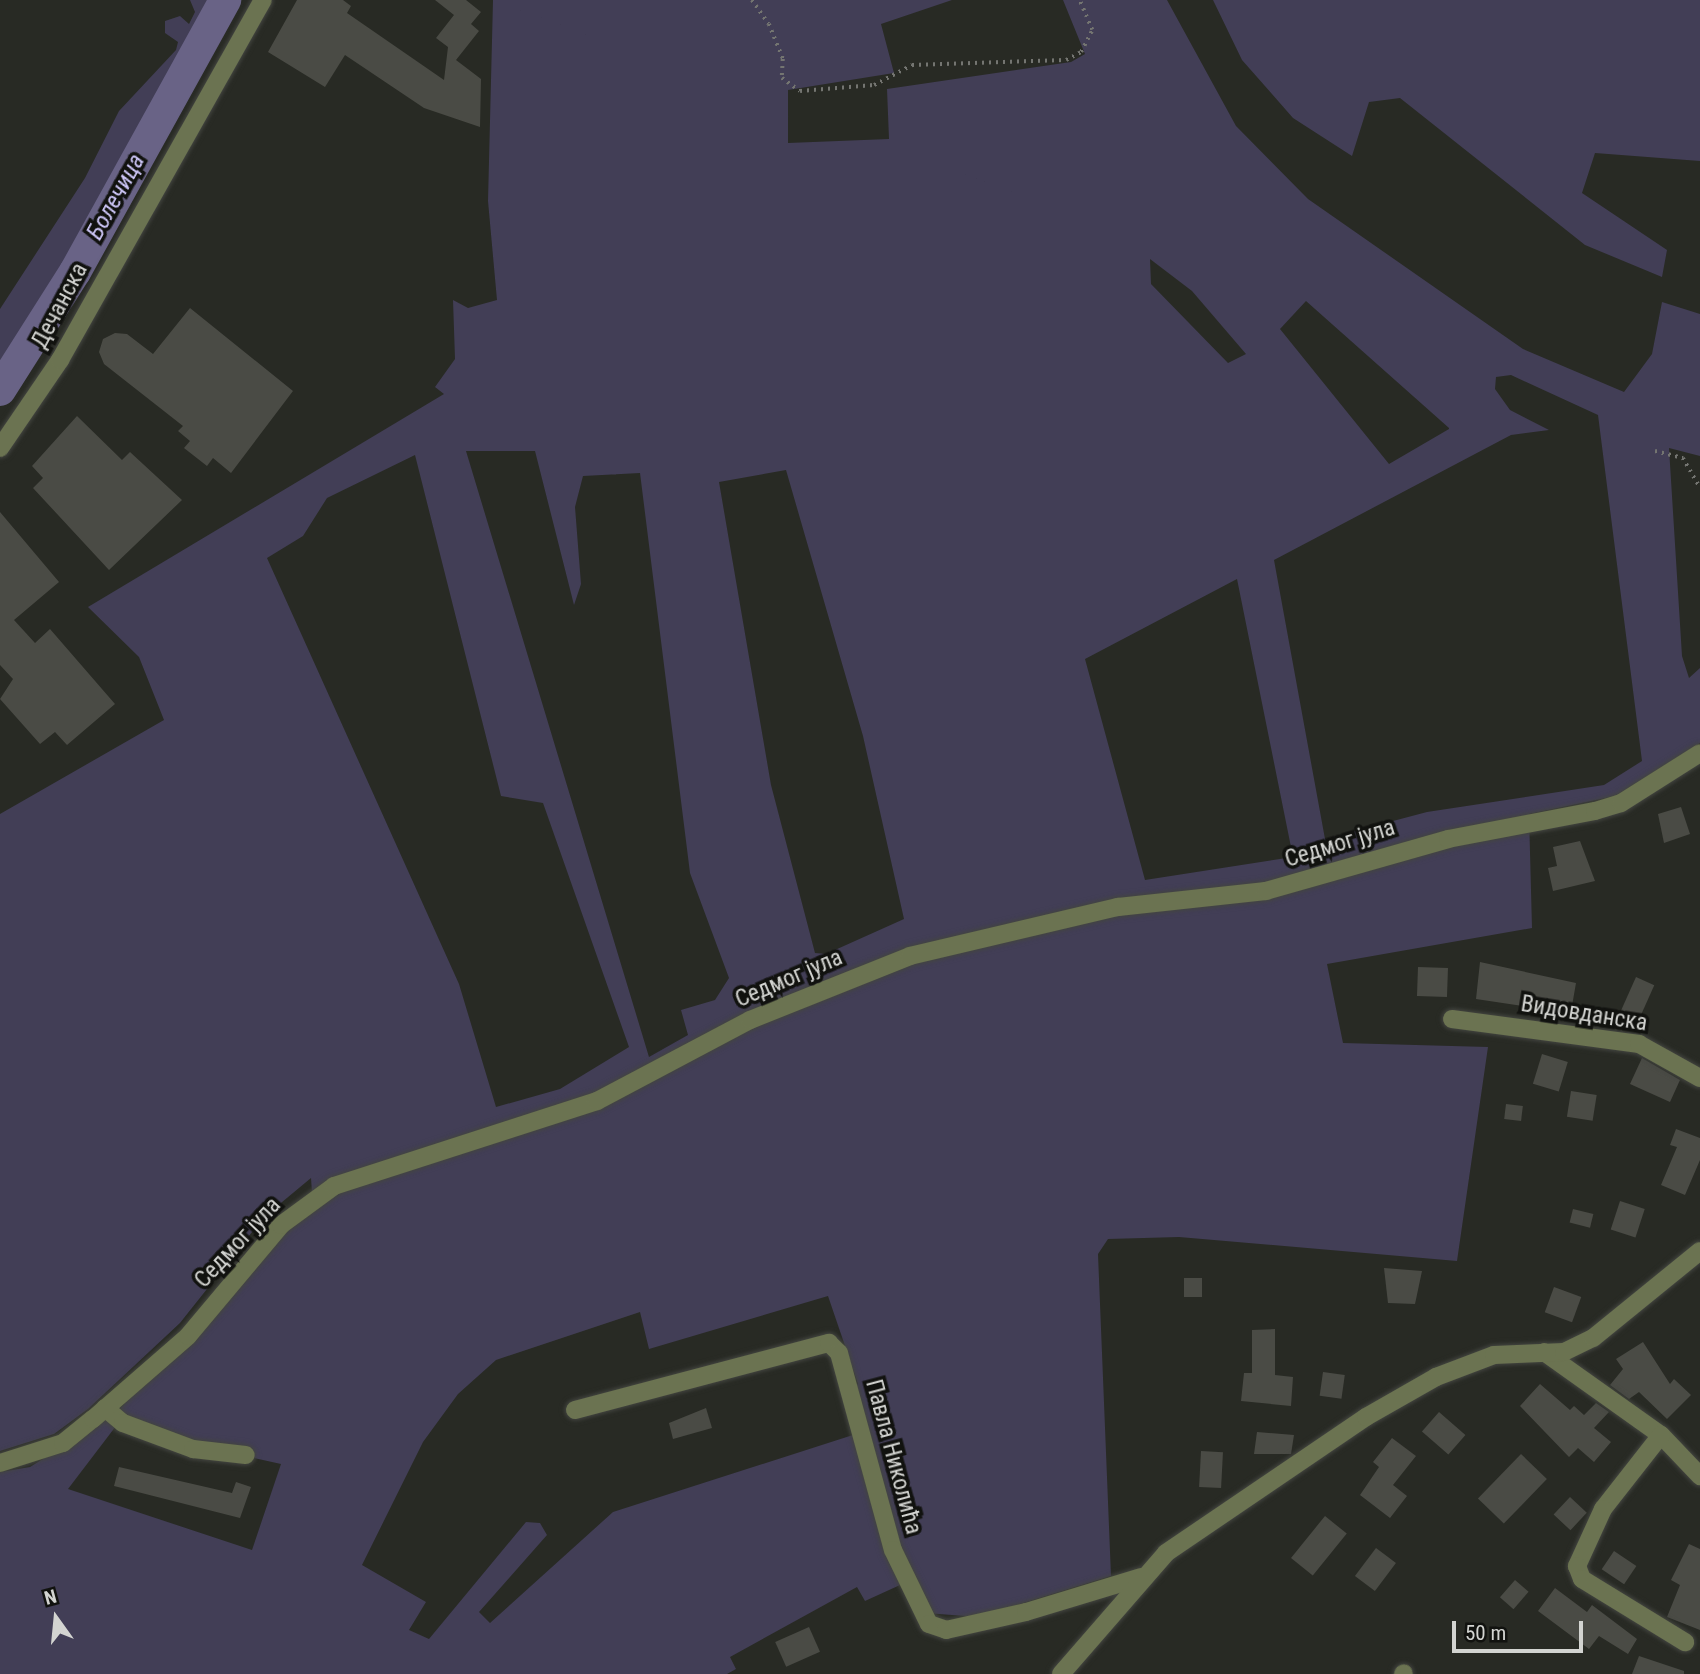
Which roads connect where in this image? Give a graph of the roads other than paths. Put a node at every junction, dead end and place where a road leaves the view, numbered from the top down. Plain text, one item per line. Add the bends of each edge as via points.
1 (263, 0) edge
2 (0, 449) edge
3 (1700, 753) edge
4 (1452, 1019) dead end
5 (1700, 1078) edge
6 (1700, 1251) edge
7 (1544, 1352) junction
8 (105, 1408) junction
9 (575, 1410) dead end
10 (1661, 1435) junction
11 (246, 1455) dead end
12 (0, 1463) edge
13 (1700, 1476) edge
14 (1141, 1577) junction
15 (1685, 1642) dead end
16 (1066, 1673) edge

1 - 2 street, Дечанска via 60,360
3 - 8 street, Седмог јула via 1621,803 1595,811 1461,836 1266,891 1118,907 910,956 750,1020 597,1101 334,1186 281,1225 188,1336
4 - 5 street, Видовданска via 1639,1044
6 - 7 street, Павла Николића via 1593,1338 1564,1352
7 - 10 street
7 - 14 street, Павла Николића via 1494,1355 1400,1394 1166,1553
8 - 11 street via 123,1423 192,1449
8 - 12 street, Седмог јула via 63,1443
9 - 14 street, Павла Николића via 829,1343 839,1353 893,1550 929,1624 947,1630
10 - 13 street
10 - 15 street via 1603,1509 1577,1566 1582,1579
14 - 16 street, Павла Николића

